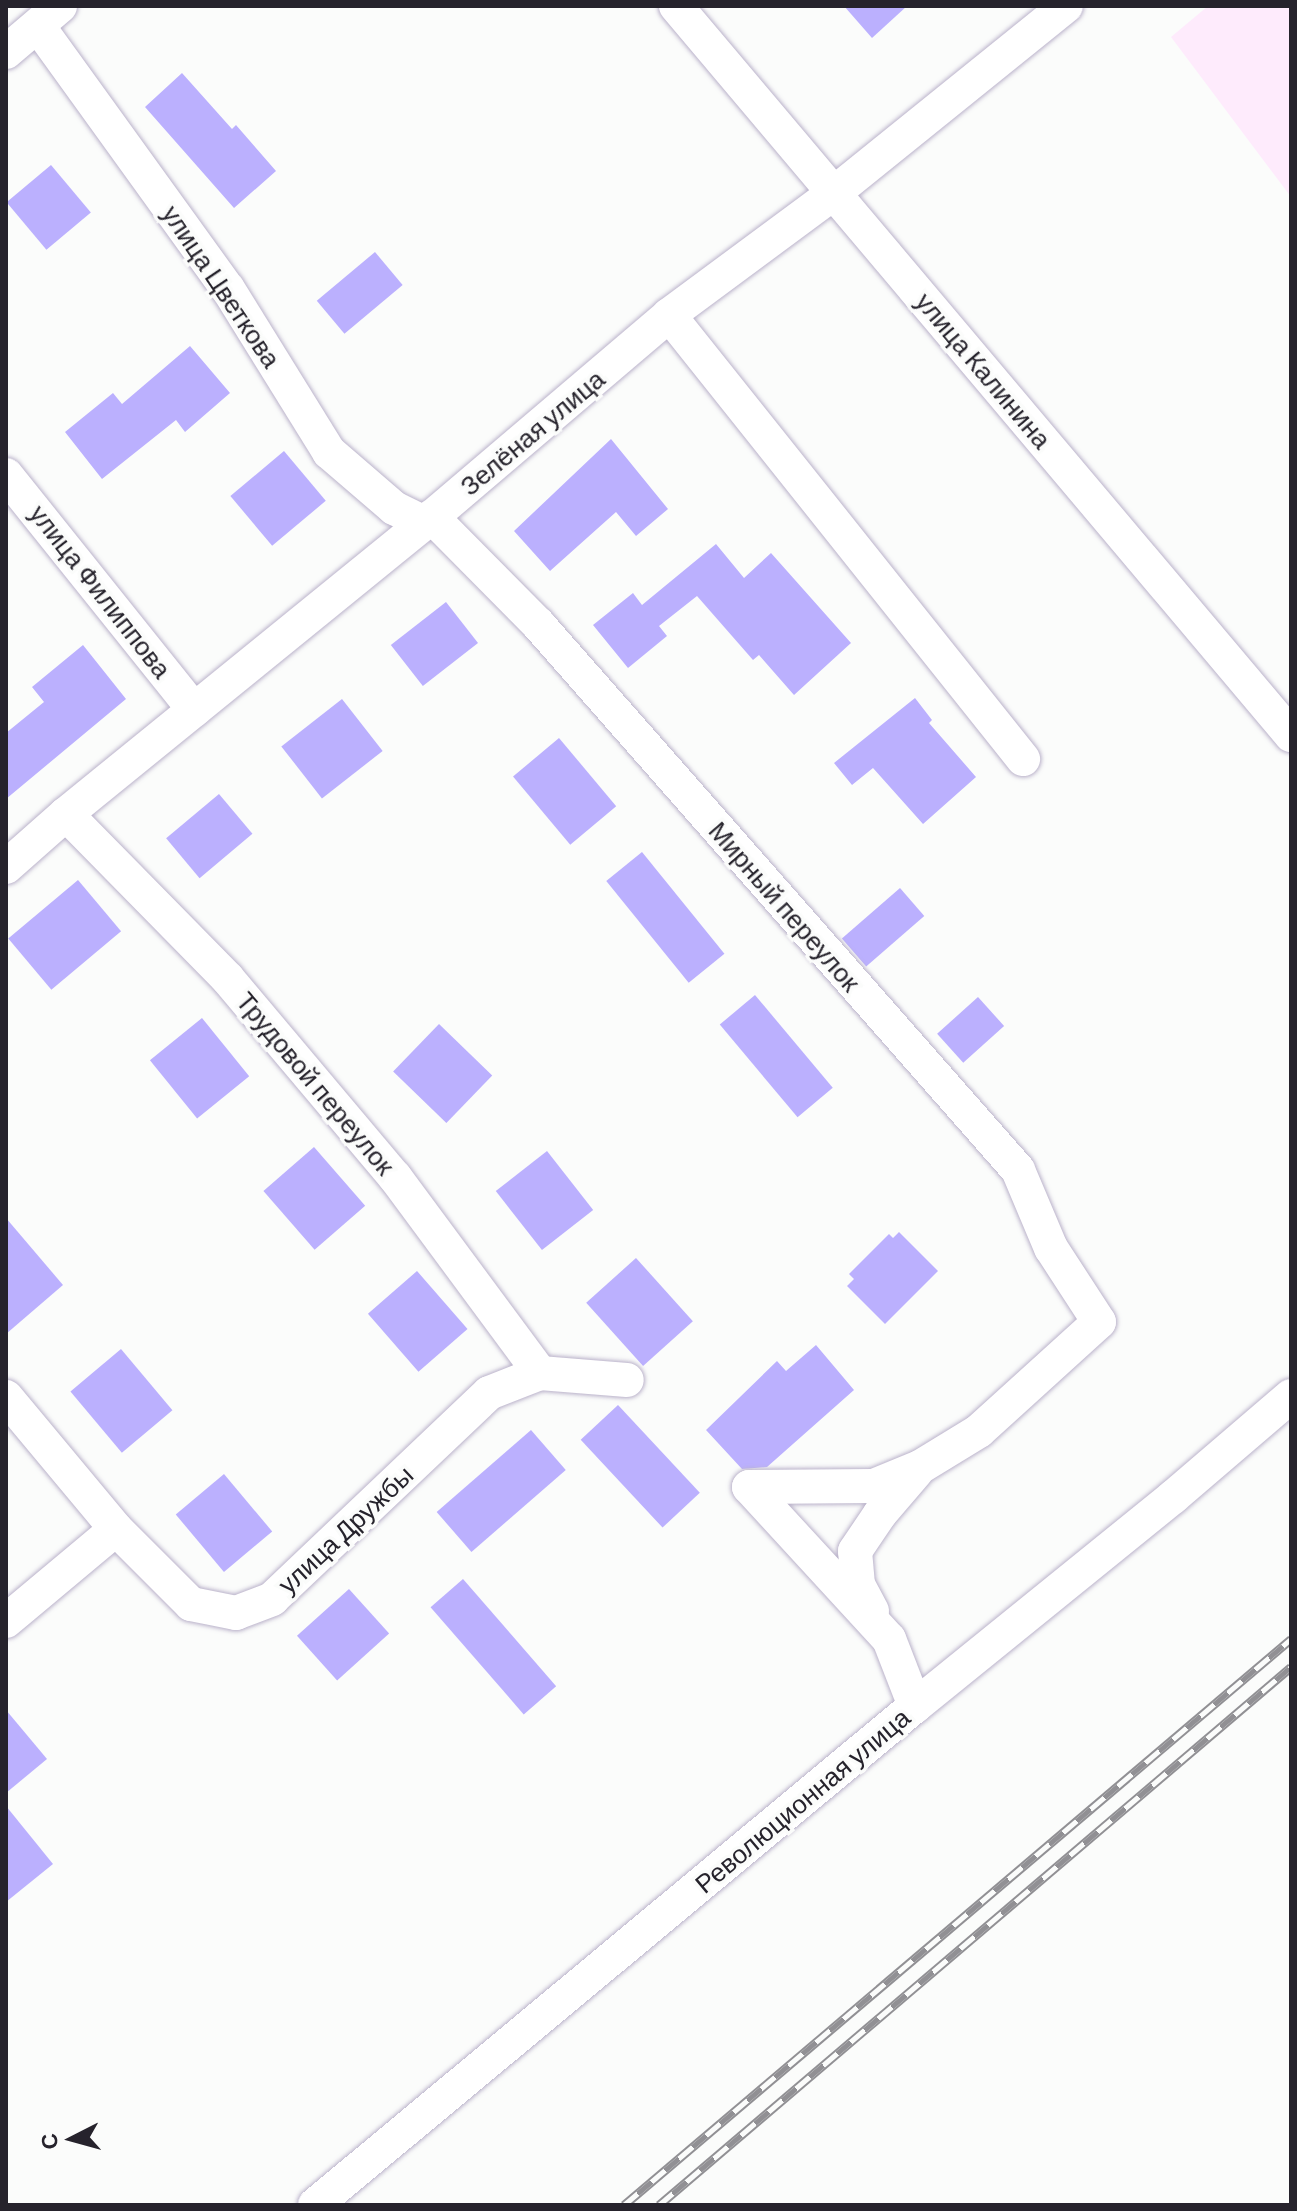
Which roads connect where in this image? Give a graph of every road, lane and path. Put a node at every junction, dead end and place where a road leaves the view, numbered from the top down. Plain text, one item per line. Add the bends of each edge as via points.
1 (676, 6) edge
2 (1066, 6) edge
3 (49, 16) edge
4 (6, 52) edge
5 (834, 193) junction
6 (669, 315) junction
7 (6, 475) edge
8 (428, 520) junction
9 (194, 710) junction
10 (1291, 735) edge
11 (1023, 759) dead end
12 (66, 814) junction
13 (6, 867) edge
14 (540, 1373) junction
15 (627, 1380) dead end
16 (1291, 1396) edge
17 (6, 1397) edge
18 (920, 1467) junction
19 (116, 1529) junction
20 (6, 1621) edge
21 (889, 1639) junction
22 (915, 1706) junction
23 (315, 2205) edge

1 - 5 street, улица Калинина
2 - 5 street, Зелёная улица
3 - 4 street
3 - 8 street, улица Цветкова via 329,452 394,508
5 - 6 street, Зелёная улица
5 - 10 street, улица Калинина
6 - 8 street, Зелёная улица
6 - 11 street
7 - 9 street, улица Филиппова
8 - 9 street, Зелёная улица
8 - 18 street, Мирный переулок via 548,636 1018,1170 1051,1248 1099,1322 979,1431
9 - 12 street, Зелёная улица
12 - 13 street, Зелёная улица
12 - 14 street, Трудовой переулок via 248,1002 395,1177
14 - 15 street, улица Дружбы
14 - 19 street, улица Дружбы via 489,1393 272,1599 236,1613 191,1604
16 - 22 street, Революционная улица
17 - 19 street, улица Дружбы
18 - 21 street via 855,1551 858,1585
18 - 21 street via 874,1486 749,1487
19 - 20 street
21 - 22 street
22 - 23 street, Революционная улица

